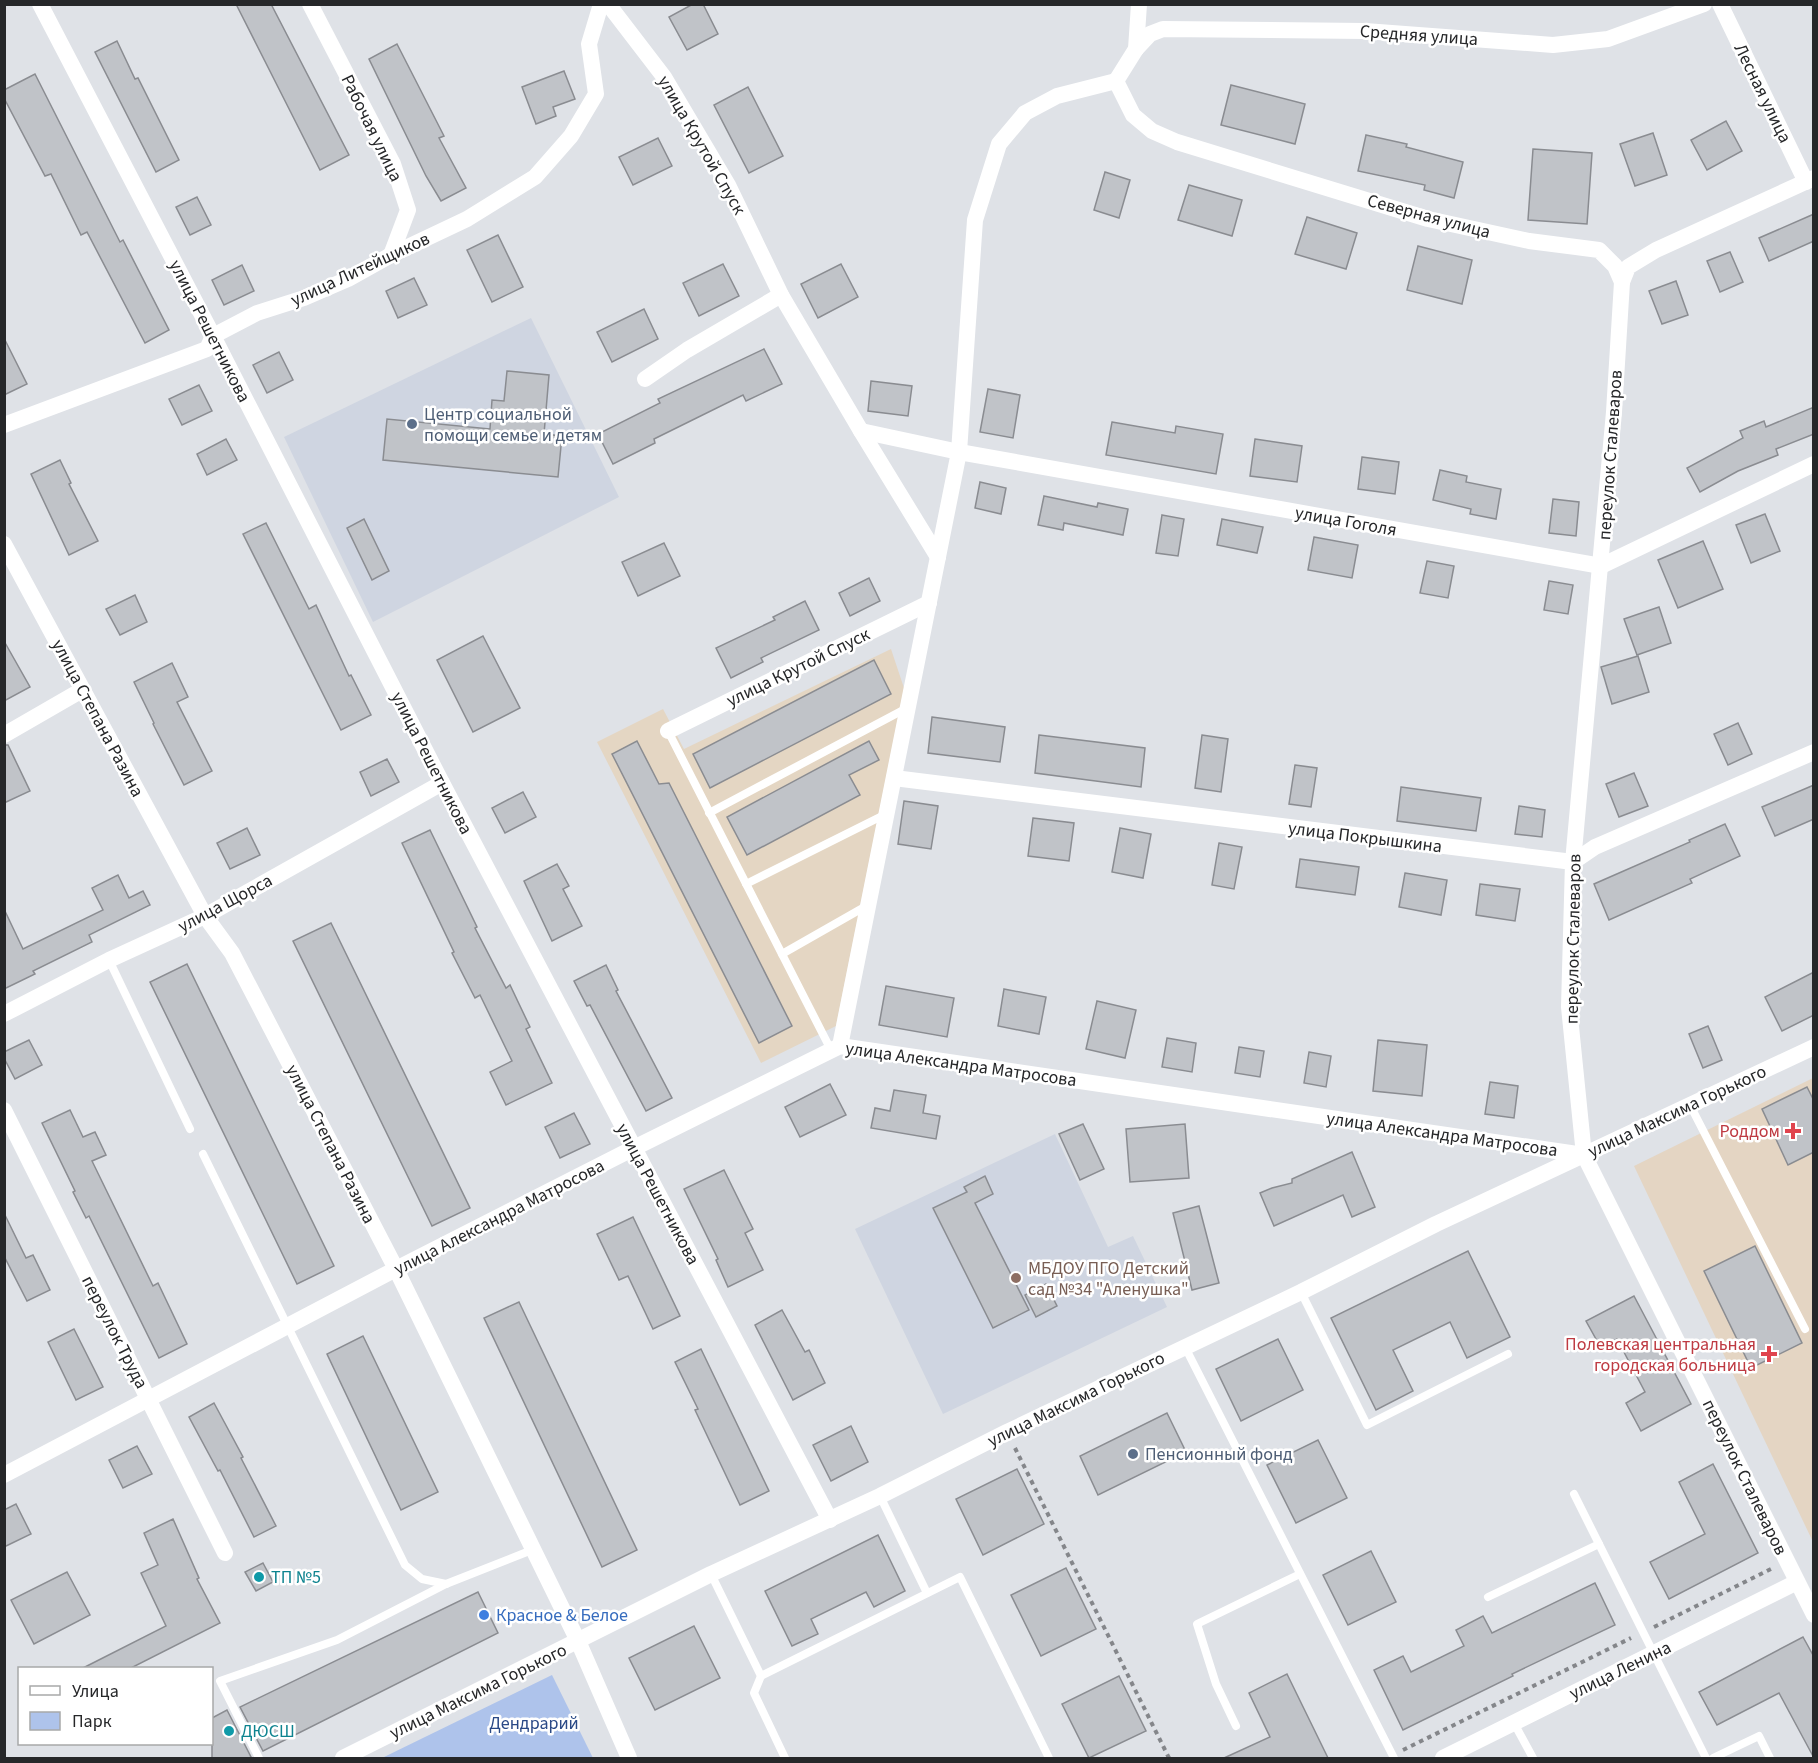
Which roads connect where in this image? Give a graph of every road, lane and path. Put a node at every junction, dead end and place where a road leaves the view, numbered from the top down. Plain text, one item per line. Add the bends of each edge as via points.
1 (40, 4) edge
2 (310, 4) edge
3 (601, 4) edge
4 (608, 4) edge
5 (1139, 4) edge
6 (1704, 4) edge
7 (1720, 4) edge
8 (1136, 50) junction
9 (1116, 81) junction
10 (1810, 180) edge
11 (391, 255) junction
12 (1622, 282) junction
13 (781, 295) junction
14 (213, 336) junction
15 (645, 379) dead end
16 (4, 425) edge
17 (861, 431) junction
18 (959, 452) junction
19 (1814, 464) edge
20 (4, 544) edge
21 (938, 557) junction
22 (1601, 566) junction
23 (929, 603) junction
24 (82, 690) junction
25 (908, 707) junction
26 (668, 731) joint
27 (4, 735) edge
28 (1814, 752) edge
29 (894, 778) junction
30 (442, 783) junction
31 (709, 813) junction
32 (886, 814) junction
33 (1573, 862) junction
34 (746, 884) junction
35 (868, 905) junction
36 (205, 916) junction
37 (782, 954) junction
38 (109, 960) junction
39 (4, 1014) edge
40 (1814, 1047) edge
41 (836, 1048) junction
42 (1690, 1106) junction
43 (4, 1110) edge
44 (190, 1129) dead end
45 (634, 1148) junction
46 (203, 1154) dead end
47 (1584, 1155) junction
48 (396, 1269) junction
49 (1301, 1292) junction
50 (288, 1326) junction
51 (1805, 1329) dead end
52 (1184, 1347) junction
53 (1508, 1354) dead end
54 (149, 1400) junction
55 (1007, 1432) junction
56 (4, 1475) edge
57 (1574, 1494) dead end
58 (880, 1496) junction
59 (830, 1520) junction
60 (1599, 1544) junction
61 (532, 1550) junction
62 (225, 1553) dead end
63 (1787, 1561) junction
64 (711, 1574) junction
65 (1299, 1574) junction
66 (1797, 1582) junction
67 (446, 1584) junction
68 (927, 1593) junction
69 (1488, 1597) dead end
70 (1814, 1615) edge
71 (1642, 1632) junction
72 (578, 1641) junction
73 (1653, 1654) junction
74 (761, 1676) junction
75 (1514, 1722) junction
76 (1236, 1726) dead end
77 (1393, 1757) edge
78 (259, 1758) edge
79 (343, 1758) edge
80 (629, 1758) edge
81 (785, 1758) edge
82 (1049, 1758) edge
83 (1169, 1758) edge
84 (1443, 1758) edge
85 (1533, 1758) edge
86 (1706, 1758) edge
87 (1713, 1758) edge
88 (1770, 1758) edge

1 - 14 street, улица Решетникова
2 - 11 street, Рабочая улица via 393,164 408,210
3 - 11 street, улица Литейщиков via 589,44 596,94 571,136 535,177 467,219
4 - 13 street, улица Крутой Спуск via 664,76 728,185
5 - 8 street
6 - 8 street, Средняя улица via 1608,39 1553,45 1365,31 1163,29 1150,34
7 - 10 street, Лесная улица
8 - 9 street
9 - 12 street, Северная улица via 1133,115 1152,131 1177,142 1428,219 1529,241 1599,250 1615,266
9 - 18 street via 1058,96 1025,113 999,144 975,220
10 - 12 street via 1656,250 1628,267
11 - 14 street, улица Литейщиков via 348,279 257,313
12 - 22 street, переулок Сталеваров
13 - 15 street
13 - 17 street, улица Крутой Спуск
14 - 16 street, улица Литейщиков via 207,349
14 - 30 street, улица Решетникова
17 - 18 street, улица Гоголя
17 - 21 street, улица Крутой Спуск
18 - 21 street
18 - 22 street, улица Гоголя
19 - 22 street
20 - 24 street, улица Степана Разина
21 - 23 street
22 - 33 street, переулок Сталеваров
23 - 25 street
23 - 26 street, улица Крутой Спуск
24 - 27 street
24 - 36 street, улица Степана Разина
25 - 29 street
25 - 31 lane
26 - 31 lane
28 - 33 street via 1595,847
29 - 32 street
29 - 33 street, улица Покрышкина
30 - 36 street, улица Щорса
30 - 45 street, улица Решетникова
31 - 34 lane
32 - 34 lane
32 - 35 street
33 - 47 street, переулок Сталеваров via 1569,1007
34 - 37 lane
35 - 37 lane
35 - 41 street
36 - 38 street, улица Щорса
36 - 48 street, улица Степана Разина via 232,953
37 - 41 lane
38 - 39 street, улица Щорса
38 - 44 lane
40 - 42 street, улица Максима Горького
41 - 45 street, улица Александра Матросова
41 - 47 street, улица Александра Матросова
42 - 47 street, улица Максима Горького
42 - 51 lane
43 - 54 street, переулок Труда
45 - 48 street, улица Александра Матросова
45 - 59 street, улица Решетникова
46 - 50 lane
47 - 49 street, улица Максима Горького
47 - 63 street, переулок Сталеваров
48 - 50 street, улица Александра Матросова
48 - 61 street, улица Степана Разина
49 - 52 street, улица Максима Горького
49 - 53 lane via 1367,1425
50 - 54 street, улица Александра Матросова
50 - 67 lane via 405,1564 422,1579
52 - 55 street, улица Максима Горького
52 - 65 lane
54 - 56 street, улица Александра Матросова
54 - 62 street, переулок Труда
55 - 58 street, улица Максима Горького
55 - 83 path
57 - 60 lane
58 - 59 street, улица Максима Горького
58 - 68 lane
59 - 64 street, улица Максима Горького
60 - 69 lane
60 - 71 lane
61 - 67 lane
61 - 72 street, улица Степана Разина
63 - 66 street, переулок Сталеваров
63 - 71 path
64 - 72 street, улица Максима Горького
64 - 74 lane
65 - 76 lane via 1197,1623 1216,1684
65 - 77 lane
66 - 70 street, переулок Сталеваров
66 - 73 street, улица Ленина
67 - 78 lane via 337,1640 220,1682
68 - 74 lane
68 - 82 lane via 960,1577
71 - 73 lane
71 - 77 path
72 - 79 street, улица Максима Горького
72 - 80 street, улица Степана Разина
73 - 75 street, улица Ленина
73 - 86 lane
74 - 81 lane via 754,1693
75 - 84 street, улица Ленина
75 - 85 lane
87 - 88 lane via 1759,1736

